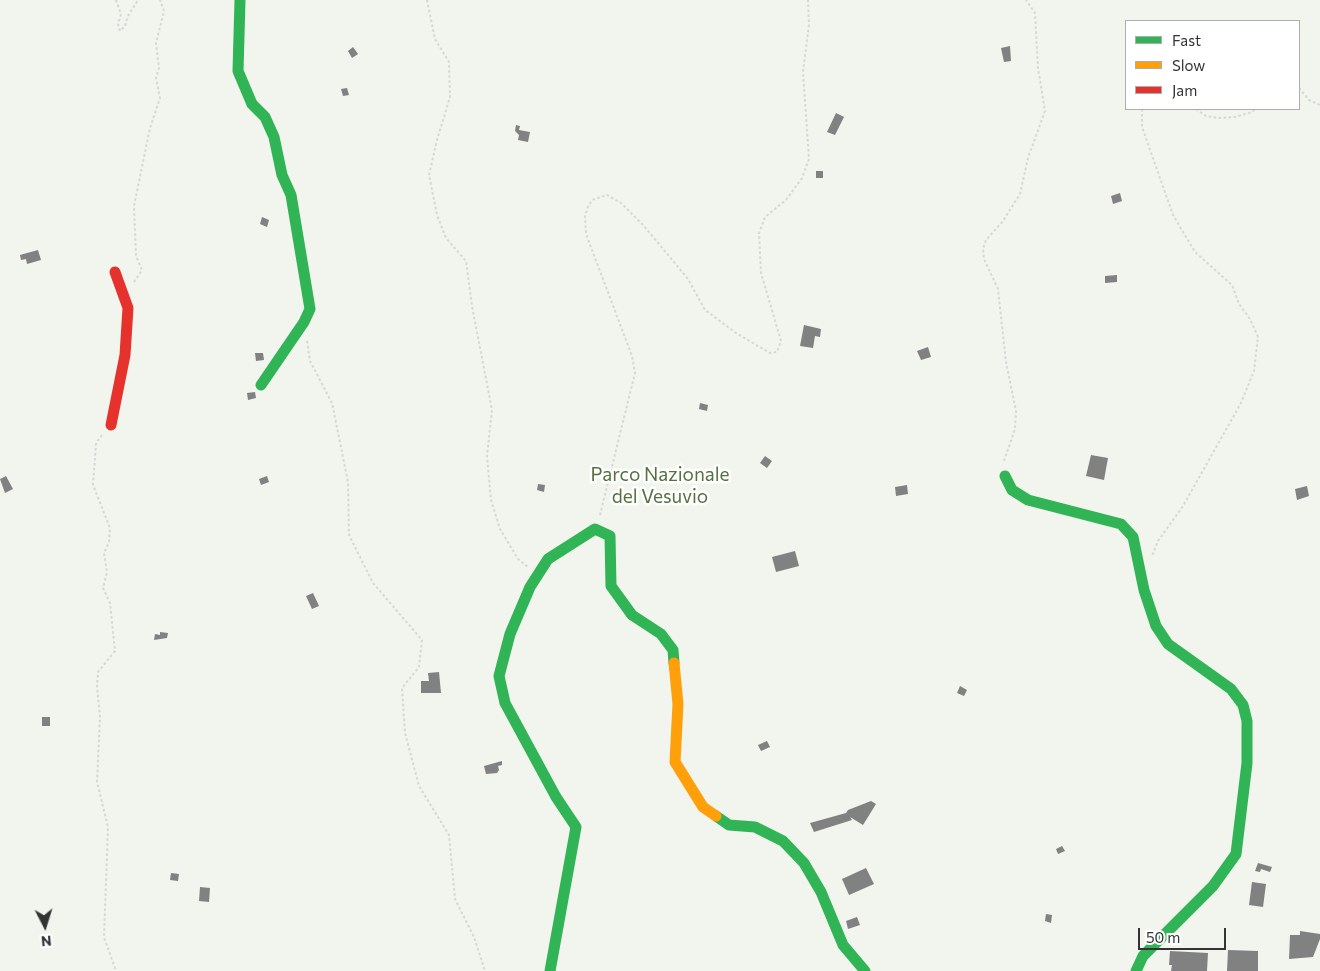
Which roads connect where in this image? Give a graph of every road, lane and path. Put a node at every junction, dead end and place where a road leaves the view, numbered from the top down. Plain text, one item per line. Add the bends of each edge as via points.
1 (116, 0) edge
2 (138, 0) edge
3 (160, 0) edge
4 (240, 0) edge
5 (427, 0) edge
6 (808, 0) edge
7 (1026, 0) edge
8 (1300, 89) edge
9 (1320, 105) edge
10 (1142, 110) edge
11 (1197, 110) edge
12 (1254, 110) edge
13 (115, 272) dead end
14 (132, 286) dead end
15 (304, 322) junction
16 (261, 385) dead end
17 (111, 425) joint
18 (1004, 476) joint
19 (596, 529) junction
20 (1151, 559) dead end
21 (538, 574) junction
22 (116, 971) edge
23 (485, 971) edge
24 (550, 971) edge
25 (865, 971) edge
26 (1136, 971) edge

1 - 2 path via 121,14 120,31
3 - 14 path via 164,12 156,44 156,78 160,98 150,128 134,206 136,256 142,270
4 - 15 street via 238,72 252,104 266,118 291,195 310,308
5 - 21 path via 434,39 449,62 450,97 429,175 437,215 446,238 466,261 492,410 487,456 491,500 500,529 518,559
6 - 19 path via 809,24 803,72 808,159 802,178 786,200 765,217 759,233 760,273 781,341 777,352 770,353 761,348 705,310 688,279 621,203 607,196 592,200 588,207 586,234 632,356 635,373
7 - 18 path via 1035,12 1038,68 1045,111 1028,158 1020,194 986,240 983,249 984,259 998,289 1006,362 1016,411 1015,429 1004,461
8 - 9 path
10 - 20 path via 1142,128 1173,215 1194,252 1232,286 1258,337 1254,371 1241,403
11 - 12 path via 1218,118 1236,117
13 - 17 street via 128,308 125,355
15 - 16 street
15 - 23 path via 310,361 332,404 348,482 349,535 373,583 422,640 419,667 402,688 405,733 419,786 449,835 455,899 474,937
17 - 22 path via 96,443 92,485 110,528 104,553 107,572 103,588 110,603 115,651 98,672 97,782 108,827 104,937
18 - 26 street via 1012,490 1028,500 1121,524 1133,536 1144,590 1156,626 1168,644 1231,689 1243,705 1247,763 1236,854 1213,886 1143,956
19 - 21 street via 548,559
19 - 25 street via 610,536 611,586 632,615 661,634 673,650 678,704 675,762 703,807 729,825 755,827 783,841 804,863 821,892 843,945
21 - 24 street via 510,634 499,676 505,703 576,827

